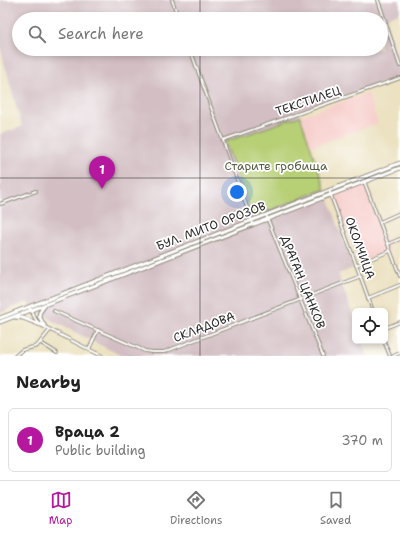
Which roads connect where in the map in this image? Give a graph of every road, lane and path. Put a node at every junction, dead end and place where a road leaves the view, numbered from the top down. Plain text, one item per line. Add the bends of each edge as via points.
1 (172, 0) edge
2 (378, 0) edge
3 (176, 12) edge
4 (382, 12) edge
5 (388, 30) edge
6 (193, 56) edge
7 (400, 66) edge
8 (400, 78) edge
9 (223, 140) junction
10 (400, 163) edge
11 (400, 168) edge
12 (364, 182) junction
13 (329, 190) junction
14 (36, 191) dead end
15 (331, 194) junction
16 (0, 204) edge
17 (400, 213) edge
18 (266, 215) junction
19 (268, 219) junction
20 (252, 220) junction
21 (380, 222) junction
22 (253, 224) junction
23 (400, 239) edge
24 (388, 244) junction
25 (391, 250) junction
26 (356, 265) junction
27 (360, 276) junction
28 (400, 276) edge
29 (400, 286) edge
30 (368, 298) junction
31 (301, 300) junction
32 (46, 304) junction
33 (372, 308) edge
34 (30, 309) junction
35 (54, 311) dead end
36 (14, 317) junction
37 (0, 318) edge
38 (0, 322) edge
39 (400, 322) edge
40 (41, 325) junction
41 (45, 327) junction
42 (388, 327) edge
43 (50, 330) junction
44 (98, 330) junction
45 (41, 343) junction
46 (385, 344) edge
47 (89, 350) junction
48 (400, 353) edge
49 (57, 354) dead end
50 (15, 356) edge
51 (102, 356) edge
52 (323, 356) edge
53 (390, 356) edge
54 (393, 356) edge

1 - 3 street
2 - 4 street
5 - 7 street
6 - 9 street
8 - 9 street, ТЕКСТИЛЕЦ
9 - 20 street
10 - 13 main road, БУЛ. МИТО ОРОЗОВ
11 - 12 main road, БУЛ. МИТО ОРОЗОВ
12 - 15 main road, БУЛ. МИТО ОРОЗОВ
12 - 21 street
13 - 15 street, ОКОЛЧИЦА
13 - 18 main road, БУЛ. МИТО ОРОЗОВ
14 - 16 street
15 - 19 main road, БУЛ. МИТО ОРОЗОВ
15 - 26 street, ОКОЛЧИЦА
17 - 21 street
18 - 19 street, ДРАГАН ЦАНКОВ
18 - 20 main road, БУЛ. МИТО ОРОЗОВ
19 - 22 main road, БУЛ. МИТО ОРОЗОВ
19 - 31 street, ДРАГАН ЦАНКОВ
20 - 22 street
20 - 34 main road, БУЛ. МИТО ОРОЗОВ
21 - 24 street
22 - 32 main road, БУЛ. МИТО ОРОЗОВ
23 - 24 street
24 - 25 street
25 - 26 street
25 - 28 street
26 - 27 street, ОКОЛЧИЦА
27 - 30 street, ОКОЛЧИЦА
27 - 31 street, СКЛАДОВА
29 - 30 street
30 - 33 street, ОКОЛЧИЦА
31 - 44 street, СКЛАДОВА via 164,352 145,351
31 - 52 street, ДРАГАН ЦАНКОВ
32 - 34 main road, БУЛ. МИТО ОРОЗОВ
32 - 41 main road via 39,314 40,321
34 - 36 main road
34 - 37 main road
34 - 40 street
35 - 44 street, СКЛАДОВА
36 - 38 main road
36 - 40 main road
39 - 42 street
40 - 41 street
41 - 43 street
43 - 45 street
43 - 47 street
44 - 47 street
45 - 49 street
45 - 50 street via 22,350
46 - 53 street
47 - 51 street
48 - 54 street

